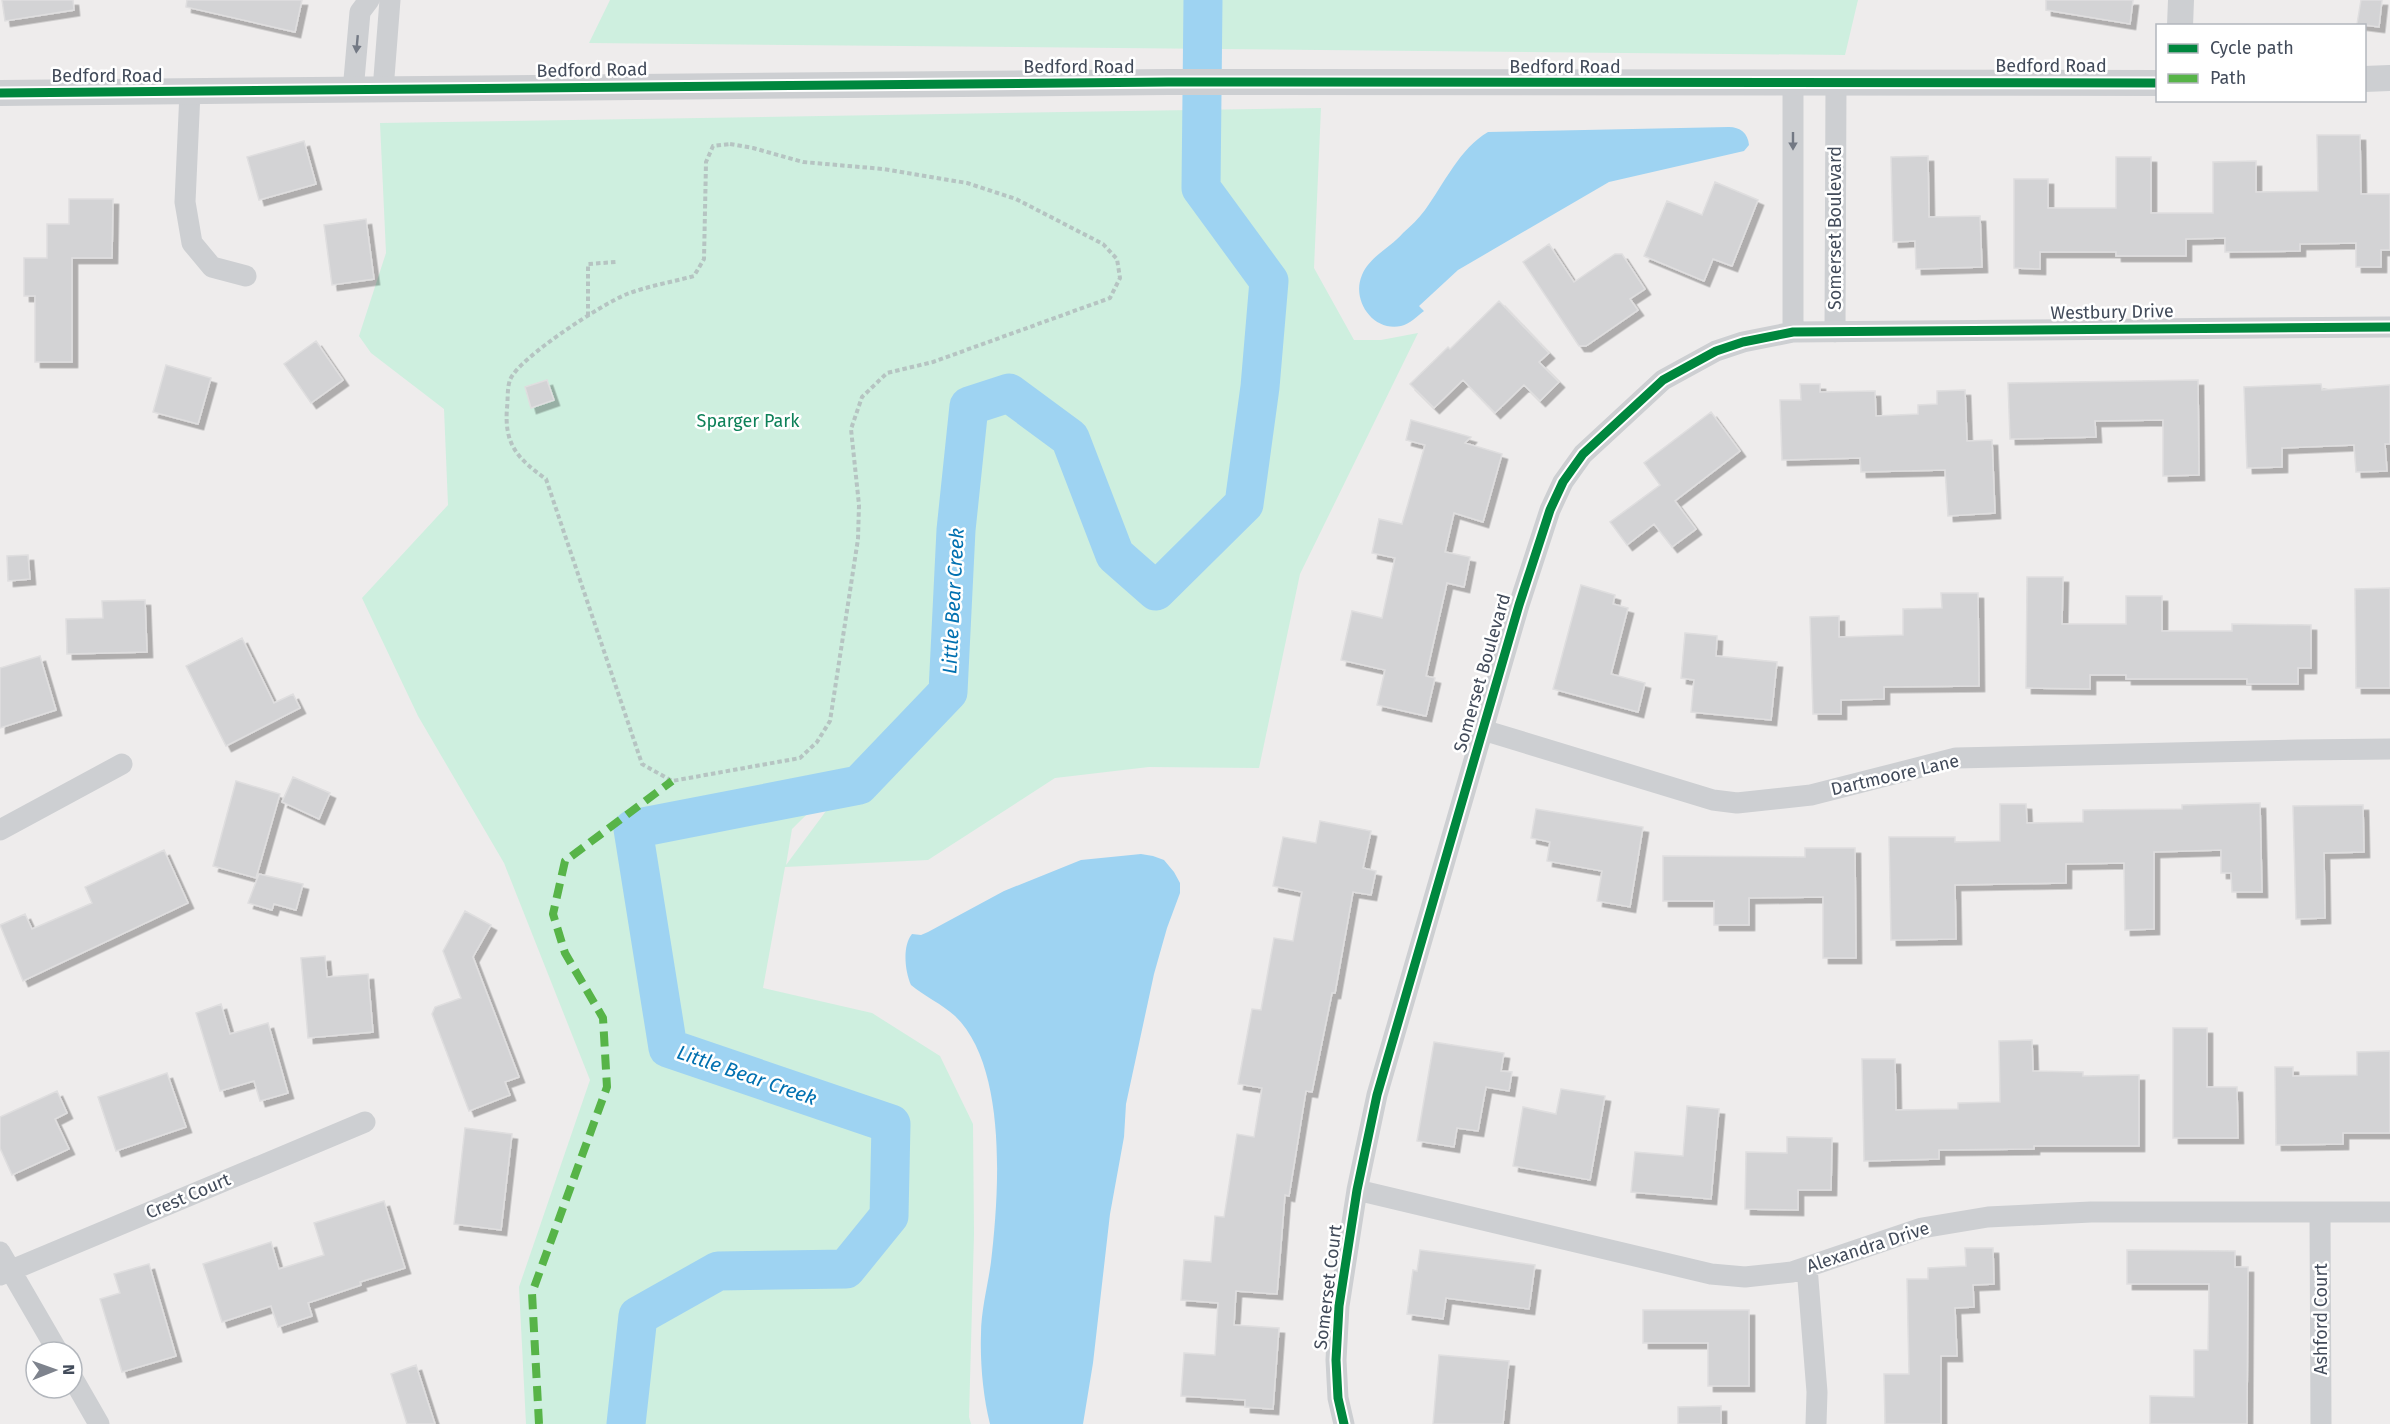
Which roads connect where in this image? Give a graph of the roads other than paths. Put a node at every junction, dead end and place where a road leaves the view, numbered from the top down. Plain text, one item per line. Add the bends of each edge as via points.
1 (369, 0) edge
2 (390, 0) edge
3 (2181, 0) edge
4 (2180, 24) edge
5 (2390, 78) edge
6 (2366, 79) edge
7 (1793, 83) junction
8 (1836, 83) junction
9 (2156, 83) edge
10 (353, 90) junction
11 (384, 90) junction
12 (190, 92) junction
13 (0, 93) edge
14 (246, 276) dead end
15 (2390, 327) edge
16 (1835, 332) junction
17 (1792, 333) junction
18 (1483, 730) junction
19 (2390, 750) edge
20 (122, 764) dead end
21 (0, 830) edge
22 (365, 1122) dead end
23 (1357, 1190) junction
24 (2390, 1212) edge
25 (2320, 1214) junction
26 (4, 1265) edge
27 (1807, 1267) junction
28 (51, 1340) edge
29 (84, 1398) edge
30 (99, 1424) edge
31 (1344, 1424) edge
32 (1816, 1424) edge
33 (2321, 1424) edge

1 -> 10 street via 360,12
2 - 11 street
3 - 4 street
5 - 6 street
7 - 8 street, Bedford Road
7 - 11 street, Bedford Road via 1168,82
7 -> 17 street
8 - 9 street, Bedford Road
8 - 16 street, Somerset Boulevard
10 - 11 street, Bedford Road
10 - 12 street, Bedford Road
12 - 13 street, Bedford Road
12 - 14 street via 185,202 192,243 212,267
15 - 16 street, Westbury Drive
16 - 17 street, Somerset Boulevard
17 - 18 street, Somerset Boulevard via 1716,351 1663,380 1583,454 1563,482 1550,510
18 - 19 street, Dartmoore Lane via 1713,800 1737,802 1810,795 1956,758
18 - 23 street, Somerset Boulevard via 1377,1095
20 - 21 street
22 - 26 street, Crest Court
23 - 27 street, Alexandra Drive via 1711,1274 1746,1277
23 - 31 street, Somerset Court via 1339,1306 1336,1360
24 - 25 street, Alexandra Drive
25 - 27 street, Alexandra Drive via 2091,1212 1988,1217 1922,1228
25 - 33 street, Ashford Court
26 - 28 street
27 - 32 street
29 - 30 street

